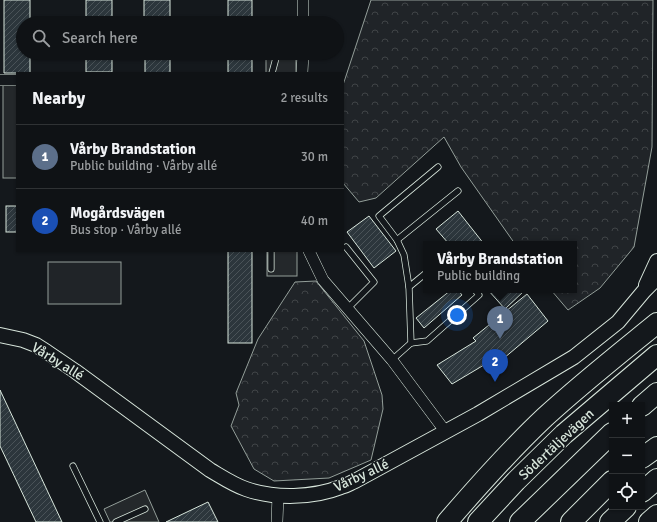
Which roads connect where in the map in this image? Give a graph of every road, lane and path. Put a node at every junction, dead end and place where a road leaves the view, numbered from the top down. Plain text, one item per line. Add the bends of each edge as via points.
1 (302, 0) edge
2 (303, 16) edge
3 (275, 60) edge
4 (303, 60) edge
5 (272, 72) edge
6 (302, 72) edge
7 (0, 80) edge
8 (16, 80) edge
9 (438, 167) dead end
10 (458, 191) dead end
11 (397, 240) junction
12 (346, 247) dead end
13 (271, 252) edge
14 (309, 252) edge
15 (657, 261) edge
16 (271, 269) dead end
17 (423, 275) edge
18 (657, 278) edge
19 (409, 287) junction
20 (644, 291) junction
21 (477, 293) edge
22 (348, 308) junction
23 (657, 323) edge
24 (0, 336) edge
25 (411, 343) junction
26 (657, 355) edge
27 (392, 360) junction
28 (657, 393) edge
29 (645, 403) edge
30 (445, 431) junction
31 (609, 436) edge
32 (657, 446) edge
33 (645, 456) edge
34 (73, 466) dead end
35 (657, 479) edge
36 (609, 485) edge
37 (645, 489) edge
38 (278, 495) junction
39 (145, 509) dead end
40 (623, 510) edge
41 (657, 515) edge
42 (100, 522) edge
43 (116, 522) edge
44 (277, 522) edge
45 (447, 522) edge
46 (478, 522) edge
47 (520, 522) edge
48 (571, 522) edge
49 (610, 522) edge
50 (649, 522) edge

1 - 2 street
3 - 5 lane
4 - 6 street
7 - 8 street
9 - 11 lane via 379,216
10 - 11 lane
11 - 19 lane via 404,255
12 - 22 lane via 374,282
13 - 16 lane
14 - 22 street via 323,280
15 - 20 street, Vårby allé
17 - 19 lane
18 - 20 street, Vårby allé
19 - 25 lane
20 - 30 street, Vårby allé via 618,322 574,357
21 - 25 lane via 479,295 427,341
22 - 27 street
23 - 45 highway via 544,418 509,452
24 - 38 street, Vårby allé via 36,345 229,481 246,489
25 - 27 lane
26 - 46 highway, Södertäljevägen via 564,434
27 - 30 street
28 - 29 highway
30 - 38 street, Vårby allé via 341,488 296,496
31 - 47 highway
32 - 33 highway
34 - 42 lane
35 - 37 highway
36 - 48 highway
38 - 44 street
39 - 43 lane
40 - 49 highway
41 - 50 highway

